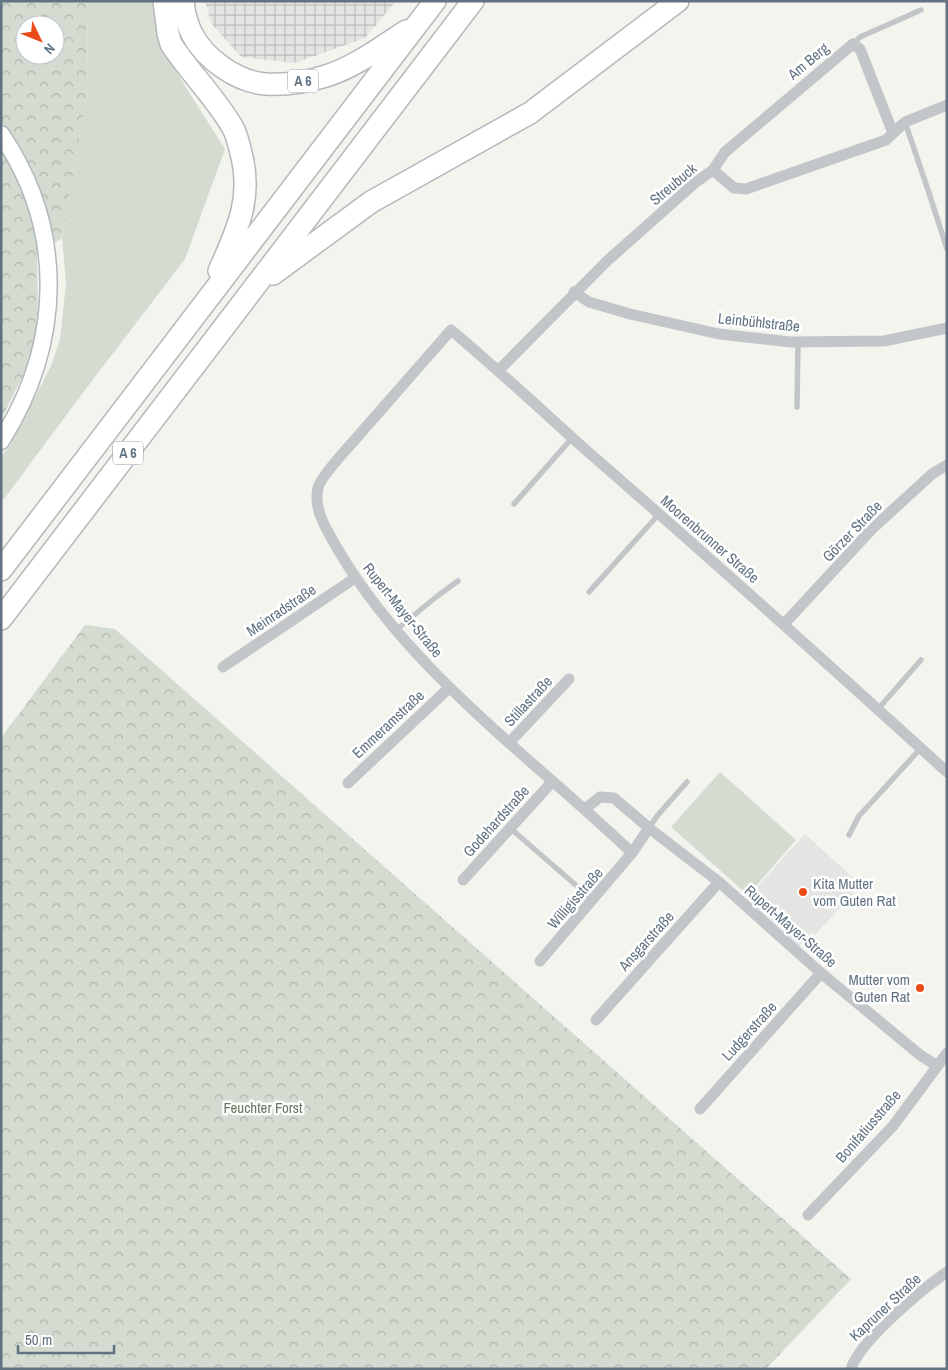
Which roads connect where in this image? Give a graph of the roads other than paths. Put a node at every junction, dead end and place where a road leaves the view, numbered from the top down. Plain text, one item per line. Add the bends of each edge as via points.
1 (164, 1) edge
2 (183, 1) edge
3 (435, 1) edge
4 (473, 1) edge
5 (678, 1) edge
6 (921, 10) dead end
7 (417, 25) junction
8 (853, 44) junction
9 (947, 105) edge
10 (905, 122) junction
11 (893, 133) junction
12 (1, 134) edge
13 (714, 170) junction
14 (947, 249) edge
15 (254, 288) junction
16 (574, 292) junction
17 (206, 301) junction
18 (947, 328) edge
19 (451, 330) joint
20 (798, 342) junction
21 (498, 370) junction
22 (797, 407) dead end
23 (572, 438) junction
24 (1, 441) edge
25 (947, 465) edge
26 (514, 504) dead end
27 (659, 514) junction
28 (1, 570) edge
29 (355, 578) junction
30 (458, 581) dead end
31 (589, 592) dead end
32 (1, 619) edge
33 (784, 624) junction
34 (396, 630) junction
35 (921, 660) dead end
36 (223, 667) dead end
37 (569, 679) dead end
38 (449, 688) junction
39 (878, 709) junction
40 (509, 743) junction
41 (921, 748) junction
42 (947, 772) edge
43 (348, 782) dead end
44 (552, 782) junction
45 (687, 782) dead end
46 (585, 808) junction
47 (510, 828) junction
48 (649, 828) junction
49 (849, 835) dead end
50 (632, 853) junction
51 (463, 880) dead end
52 (718, 882) junction
53 (593, 900) junction
54 (540, 961) dead end
55 (821, 973) junction
56 (596, 1020) dead end
57 (947, 1053) edge
58 (936, 1065) junction
59 (700, 1109) dead end
60 (808, 1215) dead end
61 (947, 1272) edge
62 (851, 1369) edge

1 - 17 highway via 172,44 233,129 244,165 245,202 240,225
2 - 7 highway, A 6 via 193,36 206,52 231,72 264,84 305,81 333,73
3 - 7 highway, A 6
4 - 15 highway, A 6
5 - 15 highway via 530,113 371,202
6 - 8 lane
7 - 17 highway, A 6
8 - 11 street via 860,49
8 - 13 street, Am Berg via 724,152
9 - 10 street, Streubuck
10 - 11 street, Streubuck
10 - 14 lane
11 - 13 street, Streubuck via 886,140 746,189 734,188
12 - 24 street via 22,168 37,206 50,278 48,314 38,360
13 - 16 street, Streubuck via 696,182
15 - 32 highway, A 6
16 - 20 street, Leinbühlstraße via 589,302 630,314 719,334
16 - 21 street, Streubuck
17 - 28 highway, A 6
18 - 20 street, Leinbühlstraße via 884,341
19 - 21 street, Moorenbrunner Straße
19 - 29 street, Rupert-Mayer-Straße via 336,461 318,487 317,504 324,526
20 - 22 lane
21 - 23 street, Moorenbrunner Straße
23 - 26 lane
23 - 27 street, Moorenbrunner Straße
25 - 33 street, Görzer Straße via 932,474 872,529
27 - 31 lane
27 - 33 street, Moorenbrunner Straße
29 - 34 street, Rupert-Mayer-Straße
29 - 36 street, Meinradstraße
30 - 34 lane
33 - 39 street, Moorenbrunner Straße
34 - 38 street, Rupert-Mayer-Straße
35 - 39 lane
37 - 40 street, Stillastraße
38 - 40 street, Rupert-Mayer-Straße
38 - 43 street, Emmeramstraße
39 - 41 street, Moorenbrunner Straße
40 - 44 street, Rupert-Mayer-Straße
41 - 42 street, Moorenbrunner Straße
41 - 49 lane via 859,816
44 - 46 street, Rupert-Mayer-Straße
44 - 47 street, Godehardstraße
45 - 48 lane
46 - 48 street, Rupert-Mayer-Straße via 600,796 614,798
46 - 50 street, Rupert-Mayer-Straße
47 - 51 street, Godehardstraße
47 - 53 lane
48 - 50 street
48 - 52 street, Rupert-Mayer-Straße
50 - 53 street, Willigisstraße
52 - 55 street, Rupert-Mayer-Straße
52 - 56 street, Ansgarstraße
53 - 54 street, Willigisstraße
55 - 58 street, Rupert-Mayer-Straße via 920,1056
55 - 59 street, Ludgerstraße
57 - 58 street, Bonifatiusstraße
58 - 60 street, Bonifatiusstraße via 892,1126
61 - 62 street, Kapruner Straße via 917,1295 867,1343 856,1356

